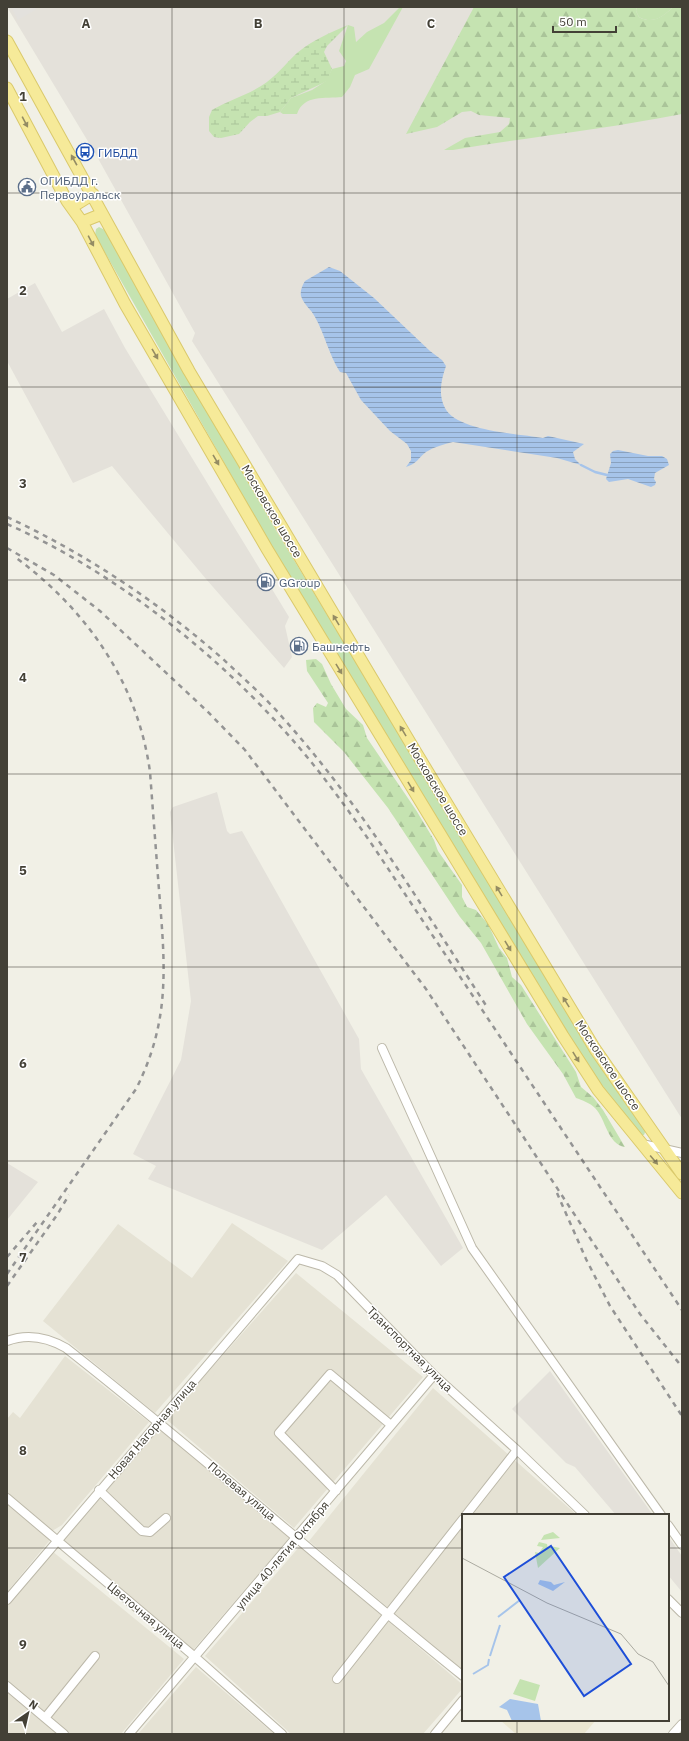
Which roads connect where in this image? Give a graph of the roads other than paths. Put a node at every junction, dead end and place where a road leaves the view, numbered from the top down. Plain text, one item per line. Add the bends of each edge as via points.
1 (7, 41) edge
2 (7, 88) edge
3 (92, 194) junction
4 (72, 207) junction
5 (102, 214) junction
6 (82, 222) junction
7 (382, 1048) dead end
8 (640, 1144) junction
9 (667, 1150) junction
10 (682, 1153) edge
11 (682, 1174) edge
12 (682, 1193) edge
13 (298, 1258) joint
14 (7, 1341) edge
15 (434, 1375) junction
16 (158, 1421) junction
17 (391, 1425) junction
18 (517, 1450) junction
19 (99, 1490) junction
20 (336, 1491) junction
21 (7, 1498) edge
22 (467, 1514) edge
23 (583, 1514) edge
24 (660, 1514) edge
25 (166, 1518) dead end
26 (462, 1520) edge
27 (669, 1526) edge
28 (297, 1537) junction
29 (57, 1540) junction
30 (682, 1545) edge
31 (7, 1600) edge
32 (669, 1600) edge
33 (682, 1613) edge
34 (388, 1616) junction
35 (96, 1656) dead end
36 (195, 1657) junction
37 (462, 1675) edge
38 (337, 1679) dead end
39 (7, 1686) edge
40 (462, 1701) edge
41 (45, 1718) junction
42 (682, 1724) edge
43 (64, 1734) edge
44 (129, 1734) edge
45 (282, 1734) edge
46 (435, 1734) edge
47 (673, 1734) edge

3 -> 1 main road, Московское шоссе
2 -> 4 main road, Московское шоссе
3 - 4 main road
3 - 5 main road, Московское шоссе
4 - 6 main road, Московское шоссе
5 - 6 main road
9 -> 5 main road, Московское шоссе via 595,1049 546,970 197,384
6 -> 8 main road, Московское шоссе via 125,304 354,693 580,1063
7 - 24 street via 472,1248
8 - 9 street
8 -> 12 main road, Московское шоссе
9 - 10 street
9 - 11 main road, Московское шоссе
13 - 15 street, Транспортная улица via 322,1266 337,1275
13 - 16 street, Новая Нагорная улица
14 - 16 street, Полевая улица via 41,1336 53,1340
15 - 17 street, улица 40-летия Октября
15 - 18 street, Транспортная улица
16 - 19 street, Новая Нагорная улица
16 - 28 street, Полевая улица
17 - 20 street, улица 40-летия Октября
17 - 20 street via 330,1374 279,1433
18 - 22 street
18 - 23 street, Транспортная улица
19 - 25 street via 142,1531 150,1532
19 - 29 street, Новая Нагорная улица
20 - 28 street, улица 40-летия Октября
21 - 29 street, Цветочная улица
26 - 34 street
27 - 30 street
28 - 34 street, Полевая улица
28 - 36 street, улица 40-летия Октября
29 - 31 street, Новая Нагорная улица
29 - 36 street, Цветочная улица
32 - 33 street
34 - 37 street, Полевая улица
34 - 38 street
35 - 41 street
36 - 44 street, улица 40-летия Октября
36 - 45 street, Цветочная улица
39 - 41 street
40 - 46 street
41 - 43 street
42 - 47 street

